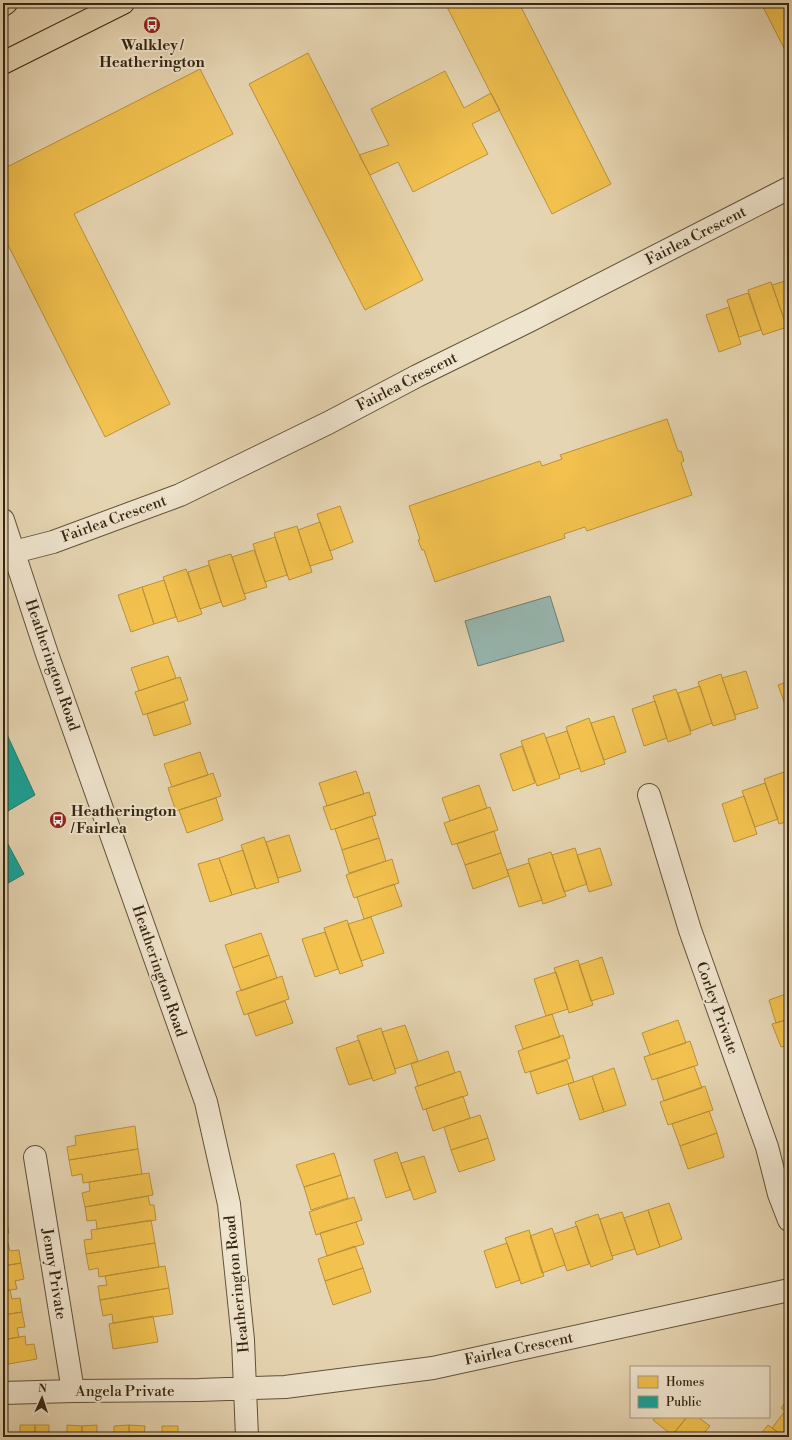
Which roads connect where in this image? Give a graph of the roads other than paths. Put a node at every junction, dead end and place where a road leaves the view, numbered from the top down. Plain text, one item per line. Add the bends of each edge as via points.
1 (6, 3) edge
2 (123, 3) edge
3 (3, 4) edge
4 (3, 63) edge
5 (789, 188) edge
6 (3, 520) edge
7 (14, 552) junction
8 (649, 795) dead end
9 (35, 1157) dead end
10 (789, 1220) edge
11 (789, 1290) edge
12 (246, 1388) junction
13 (73, 1391) junction
14 (3, 1393) edge
15 (247, 1437) edge

1 - 3 main road
2 - 4 main road
5 - 7 street, Fairlea Crescent via 328,423 180,495 53,542
6 - 7 street, Heatherington Road
7 - 12 street, Heatherington Road via 47,654 206,1102 229,1204
8 - 10 street, Corley Private via 690,930 767,1147 779,1194
9 - 13 street, Jenny Private
11 - 12 street, Fairlea Crescent via 433,1368 285,1387
12 - 13 street, Angela Private
12 - 15 street, Heatherington Road
13 - 14 street, Angela Private

